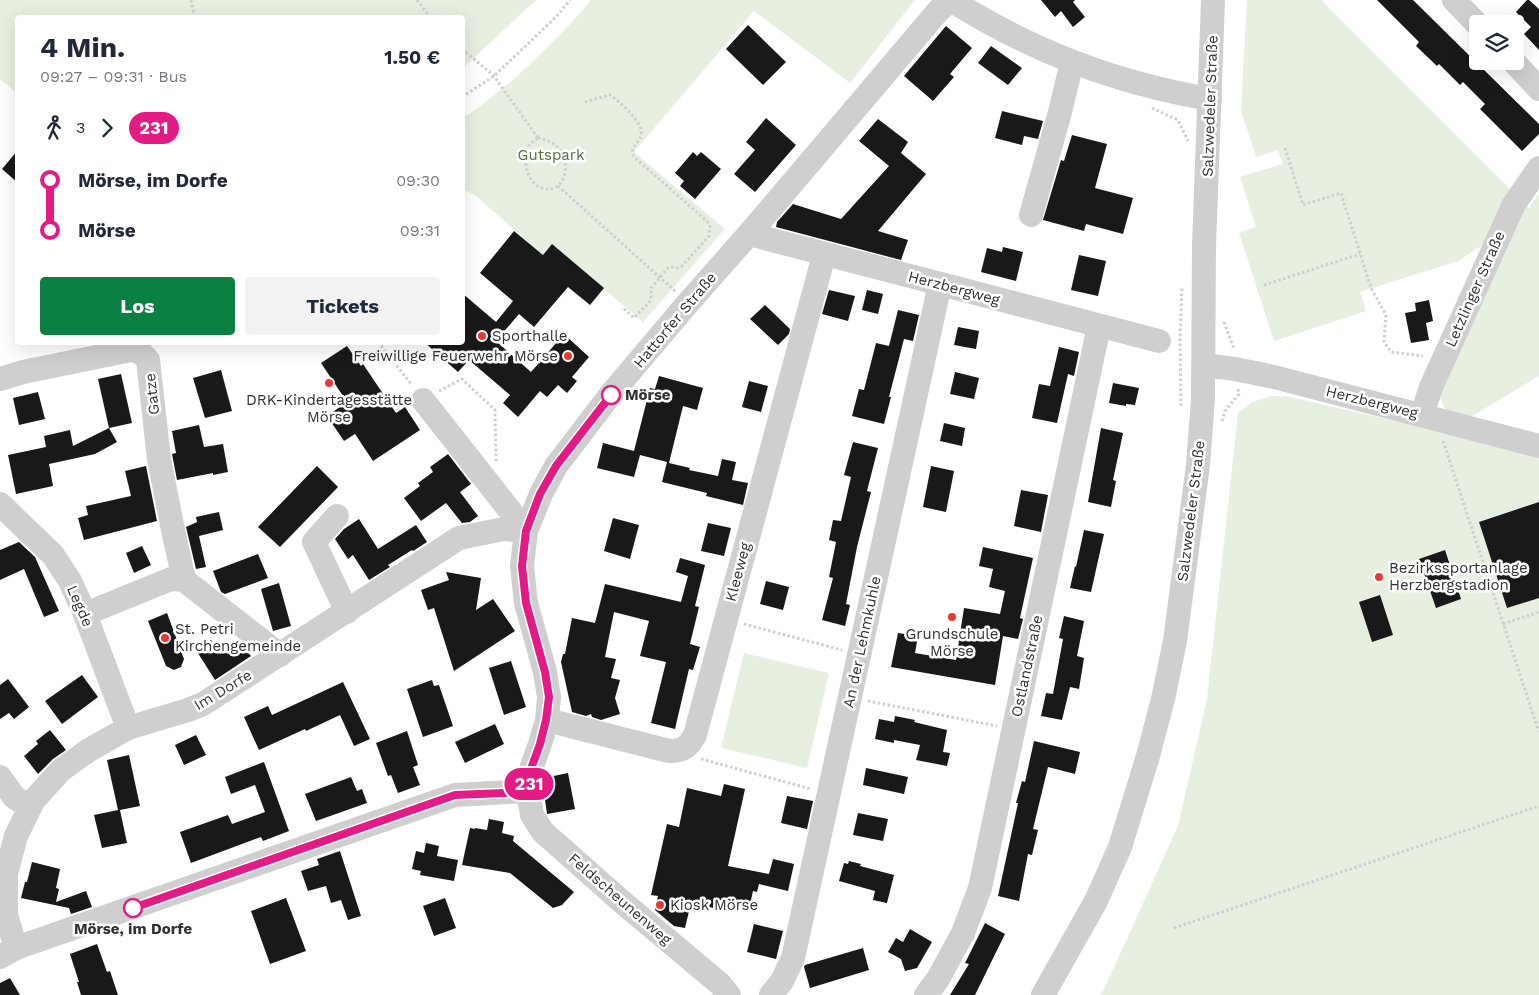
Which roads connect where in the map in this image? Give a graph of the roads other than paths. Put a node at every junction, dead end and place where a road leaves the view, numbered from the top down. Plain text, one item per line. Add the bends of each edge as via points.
1 (951, 0) edge
2 (1213, 0) edge
3 (1454, 0) edge
4 (1469, 16) edge
5 (1072, 62) junction
6 (1522, 70) edge
7 (1539, 88) edge
8 (1210, 99) junction
9 (1539, 168) edge
10 (1031, 215) dead end
11 (749, 234) junction
12 (824, 255) junction
13 (940, 284) junction
14 (1100, 326) junction
15 (1159, 341) dead end
16 (1204, 365) junction
17 (0, 379) edge
18 (423, 400) road end
19 (1429, 417) junction
20 (1539, 446) edge
21 (0, 504) edge
22 (337, 516) dead end
23 (526, 531) junction
24 (184, 580) junction
25 (347, 612) junction
26 (85, 614) junction
27 (280, 655) junction
28 (546, 720) junction
29 (128, 728) junction
30 (0, 777) edge
31 (528, 792) junction
32 (30, 807) junction
33 (8, 952) edge
34 (729, 995) edge
35 (771, 995) edge
36 (926, 995) edge
37 (1043, 995) edge

1 - 5 street via 984,21
1 - 11 street, Hattorfer Straße via 939,10
2 - 8 street, Salzwedeler Straße
3 - 4 street
5 - 8 street via 1141,85
5 - 10 street
6 - 7 street
8 - 16 street, Salzwedeler Straße via 1204,246
9 - 19 street, Letzlinger Straße via 1514,204 1431,387
11 - 12 street, Herzbergweg
11 - 23 street, Hattorfer Straße via 612,394 556,466 540,494
12 - 13 street, Herzbergweg
12 - 28 street, Kleeweg via 695,735 689,746 680,751 669,751
13 - 14 street, Herzbergweg
13 - 35 street, An der Lehmkuhle via 794,958
14 - 15 street, Herzbergweg
14 - 36 street, Ostlandstraße via 980,888 963,933
16 - 19 street, Herzbergweg via 1274,377
16 - 37 street, Salzwedeler Straße via 1198,465 1175,641 1164,699 1120,847 1096,901
17 - 24 street, Gatze via 130,350 140,352 148,360 159,459
18 - 23 street
19 - 20 street, Herzbergweg
21 - 26 street, Legde via 53,555 70,581
22 - 25 street via 314,542
23 - 25 street, Im Dorfe via 504,529 459,538
23 - 28 street, Hattorfer Straße via 522,566 526,603 549,697
24 - 26 street via 171,579
24 - 27 street
25 - 27 street, Im Dorfe
26 - 29 street, Legde
27 - 29 street, Im Dorfe via 203,704
28 - 31 street, Hattorfer Straße
29 - 32 street, Im Dorfe via 61,770
30 - 32 street via 14,796
31 - 33 street via 455,795
31 - 34 street, Feldscheunenweg via 532,815 543,832
32 - 33 street, Im Dorfe via 16,836 6,874

